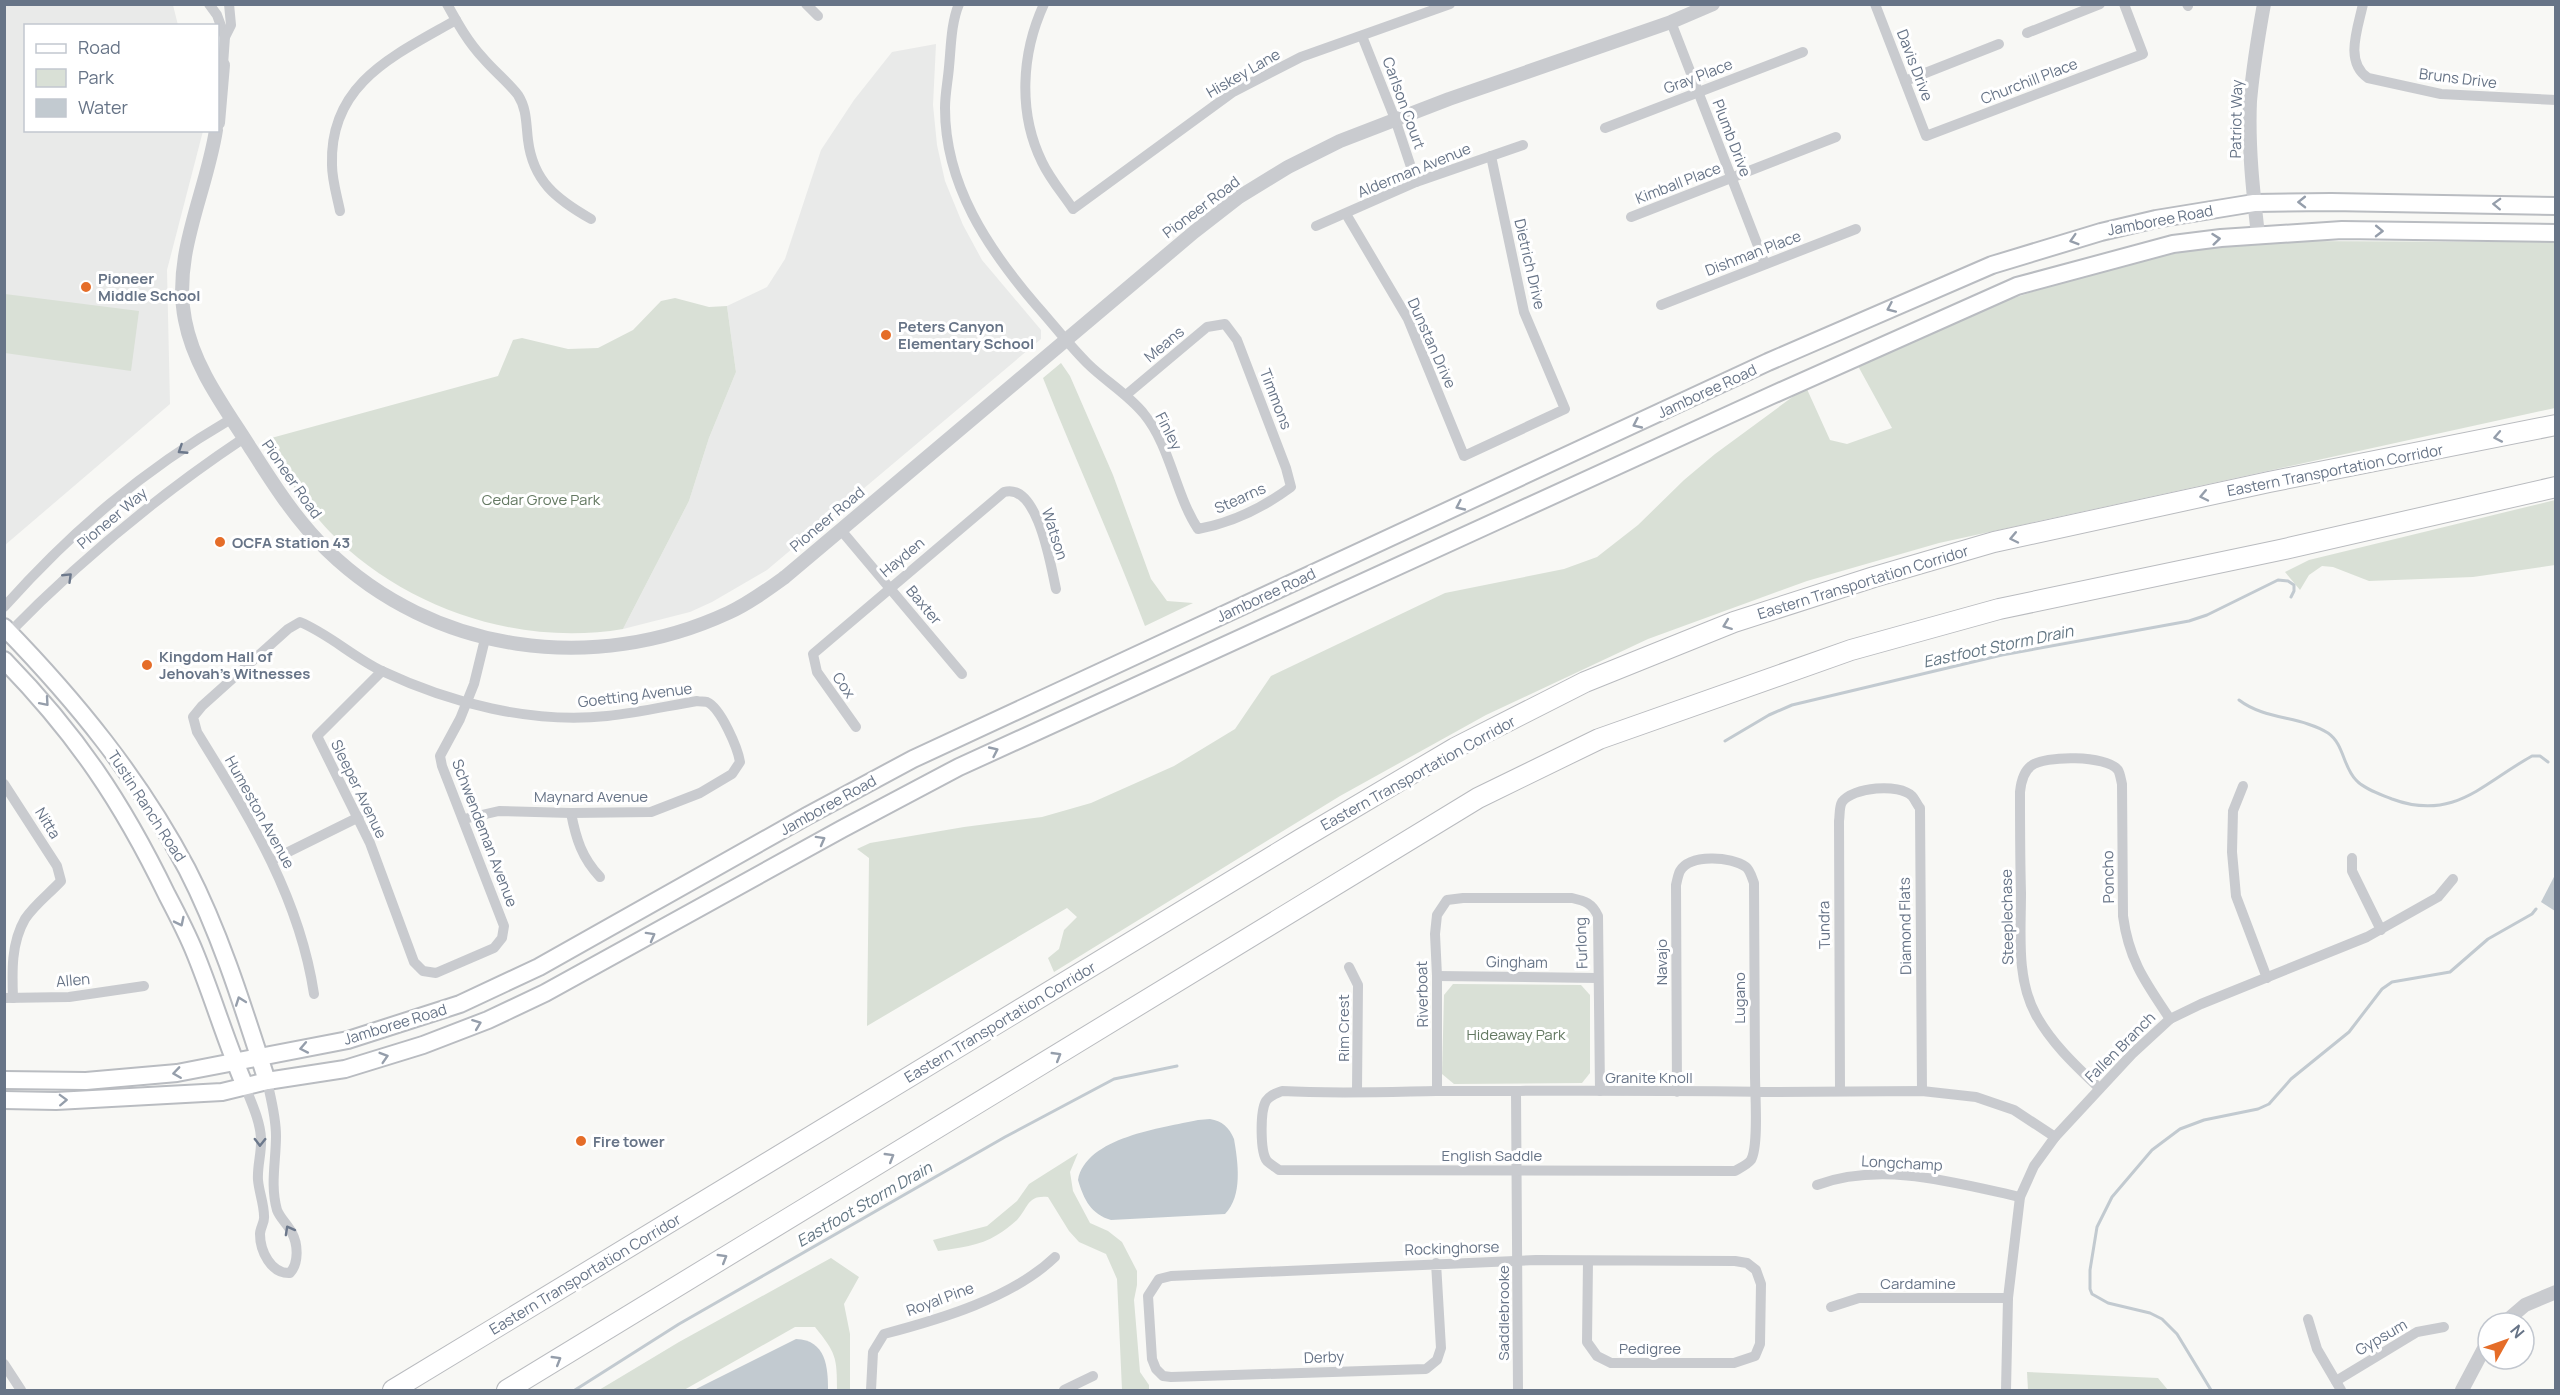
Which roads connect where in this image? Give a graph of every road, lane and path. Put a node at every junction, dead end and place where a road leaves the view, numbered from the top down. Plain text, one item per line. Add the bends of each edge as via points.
1 (209, 4) edge
2 (229, 4) edge
3 (447, 4) edge
4 (806, 4) edge
5 (959, 4) edge
6 (1044, 4) edge
7 (1450, 4) edge
8 (1713, 4) edge
9 (1875, 4) edge
10 (2100, 4) edge
11 (2124, 4) edge
12 (2264, 4) edge
13 (2363, 4) edge
14 (818, 16) dead end
15 (456, 20) junction
16 (1671, 22) junction
17 (2027, 33) dead end
18 (1362, 36) junction
19 (225, 37) junction
20 (1999, 44) dead end
21 (1803, 52) dead end
22 (223, 65) joint
23 (1905, 81) junction
24 (1699, 92) junction
25 (2556, 100) edge
26 (219, 111) edge
27 (1395, 119) junction
28 (1605, 128) dead end
29 (216, 132) edge
30 (1926, 136) joint
31 (1836, 137) dead end
32 (1523, 145) dead end
33 (1491, 156) junction
34 (1732, 178) junction
35 (1416, 182) junction
36 (2254, 203) junction
37 (2556, 206) edge
38 (340, 211) dead end
39 (1346, 214) junction
40 (1631, 217) dead end
41 (591, 219) dead end
42 (1316, 226) dead end
43 (1856, 229) dead end
44 (2556, 233) edge
45 (2258, 235) junction
46 (1765, 264) junction
47 (1661, 305) dead end
48 (1225, 324) joint
49 (1065, 339) junction
50 (1126, 395) junction
51 (231, 419) junction
52 (2556, 425) edge
53 (244, 438) junction
54 (1464, 456) joint
55 (1291, 487) joint
56 (2556, 487) edge
57 (1018, 493) joint
58 (840, 529) junction
59 (1198, 529) joint
60 (889, 588) junction
61 (1056, 589) dead end
62 (4, 607) edge
63 (6, 632) edge
64 (485, 639) junction
65 (812, 659) joint
66 (4, 660) edge
67 (382, 671) junction
68 (962, 674) dead end
69 (466, 703) junction
70 (193, 717) joint
71 (856, 727) dead end
72 (2073, 759) joint
73 (740, 762) joint
74 (4, 784) edge
75 (2243, 786) dead end
76 (1881, 790) joint
77 (571, 813) junction
78 (358, 817) junction
79 (464, 819) junction
80 (2352, 858) dead end
81 (1714, 859) joint
82 (272, 860) junction
83 (600, 877) dead end
84 (2453, 879) dead end
85 (1448, 900) joint
86 (2381, 930) junction
87 (502, 938) joint
88 (1349, 967) dead end
89 (1437, 976) junction
90 (1597, 978) junction
91 (2267, 978) junction
92 (144, 987) dead end
93 (314, 994) dead end
94 (9, 998) edge
95 (2170, 1019) junction
96 (259, 1056) junction
97 (235, 1062) junction
98 (4, 1080) edge
99 (267, 1081) junction
100 (245, 1086) junction
101 (2099, 1088) junction
102 (1358, 1091) junction
103 (1600, 1091) junction
104 (1755, 1091) junction
105 (1840, 1091) junction
106 (1437, 1092) junction
107 (1516, 1092) junction
108 (1677, 1092) junction
109 (1922, 1092) junction
110 (4, 1100) edge
111 (1262, 1130) joint
112 (2055, 1137) junction
113 (1749, 1163) joint
114 (1517, 1171) junction
115 (1817, 1185) dead end
116 (2020, 1197) junction
117 (1055, 1257) dead end
118 (1588, 1260) junction
119 (1518, 1261) junction
120 (1436, 1263) junction
121 (2556, 1292) edge
122 (2008, 1298) junction
123 (1831, 1307) dead end
124 (1761, 1310) joint
125 (2518, 1311) edge
126 (2308, 1319) dead end
127 (2444, 1327) dead end
128 (1150, 1329) joint
129 (4, 1364) edge
130 (2476, 1364) edge
131 (1093, 1376) dead end
132 (2339, 1386) edge
133 (21, 1390) edge
134 (393, 1390) edge
135 (507, 1390) edge
136 (871, 1390) edge
137 (1064, 1390) edge
138 (1518, 1390) edge
139 (2006, 1390) edge
140 (2462, 1390) edge

1 - 19 street
2 - 19 street via 231,25
3 - 15 street
4 - 14 street
5 - 49 street, Finley via 945,107 956,176 975,222 1007,271
6 - 18 street, Hiskey Lane via 1035,24 1026,68 1025,102 1042,163 1073,209 1233,92 1301,57
7 - 18 street, Hiskey Lane
8 - 16 street, Pioneer Road
9 - 23 street, Davis Drive
10 - 17 street
11 - 30 street, Churchill Place via 2143,54
12 - 36 street, Patriot Way via 2250,103
13 - 25 street, Bruns Drive via 2354,62 2368,78 2441,94
15 - 38 street via 382,63 345,103 333,136 332,166
15 - 41 street via 482,57 519,97 537,175 570,207
16 - 24 street, Plumb Drive
16 - 27 street, Pioneer Road
18 - 27 street, Carlson Court
19 - 22 street
20 - 23 street
21 - 24 street, Gray Place
22 - 26 street
23 - 30 street, Davis Drive
24 - 28 street, Gray Place
24 - 34 street, Plumb Drive
27 - 35 street, Carlson Court
27 - 49 street, Pioneer Road via 1288,167 1239,197
29 - 51 street, Pioneer Road via 187,246 182,296 185,321 199,362
31 - 34 street, Kimball Place
32 - 33 street, Alderman Avenue
33 - 35 street, Alderman Avenue
33 - 54 street, Dietrich Drive via 1524,312 1565,409
34 - 40 street, Kimball Place
34 - 46 street, Plumb Drive
35 - 39 street, Alderman Avenue
37 -> 36 main road, Jamboree Road
36 - 45 street, Patriot Way
36 -> 96 main road, Jamboree Road via 2101,232 1992,265 1912,298 913,759 506,984 394,1027 348,1040
39 - 42 street, Alderman Avenue
39 - 54 street, Dunstan Drive via 1408,319
43 - 46 street, Dishman Place
45 -> 44 main road, Jamboree Road via 2342,231
99 -> 45 main road, Jamboree Road via 345,1069 488,1020 564,983 959,767 2017,286 2173,244
46 - 47 street, Dishman Place
48 - 50 street, Means via 1207,327
48 - 55 street, Timmons via 1237,340
49 - 50 street, Finley
49 - 58 street, Pioneer Road
50 - 59 street, Finley via 1155,429
51 - 53 street, Pioneer Road
51 -> 62 street, Pioneer Way via 155,467 101,509
52 -> 134 highway, Eastern Transportation Corridor via 1994,542 1734,622 1585,682 1455,748 1301,839
63 -> 53 street, Pioneer Way via 140,512
53 - 64 street, Pioneer Road via 295,515 353,573 420,614
55 - 59 street, Stearns via 1218,525
135 -> 56 highway via 1478,798 1599,739 1851,650 1998,609
57 - 60 street, Hayden via 1008,490 1000,494
57 - 61 street, Watson via 1029,504 1040,526
58 - 60 street, Baxter
58 - 64 street, Pioneer Road via 758,596 686,630 649,640 582,649
60 - 65 street, Hayden via 820,645
60 - 68 street, Baxter
96 -> 63 main road, Tustin Ranch Road via 220,945 188,870 160,820 124,766 56,679
64 - 69 street, Schwendeman Avenue
65 - 71 street, Cox
66 -> 97 main road, Tustin Ranch Road via 82,748 146,851 195,953
67 - 69 street, Goetting Avenue
67 - 70 street, Goetting Avenue via 300,621
67 - 78 street, Sleeper Avenue via 317,736
69 - 73 street, Goetting Avenue via 567,718 708,702 738,749
69 - 79 street, Schwendeman Avenue via 440,756
70 - 82 street, Humeston Avenue via 197,732
72 - 95 street, Poncho via 2107,762 2118,770 2122,784 2126,938 2134,962
72 - 101 street, Steeplechase via 2039,761 2029,767 2022,779 2021,955 2025,986 2035,1013 2063,1052
73 - 77 street, Maynard Avenue via 732,774 700,792 651,812
74 - 94 street, Nitta via 57,866 61,881 26,919 13,953
75 - 91 street via 2233,811 2236,896
76 - 105 street, Tundra via 1865,789 1850,794 1841,804
76 - 109 street, Diamond Flats via 1898,789 1911,795 1920,808
77 - 79 street, Maynard Avenue via 499,811
77 - 83 street via 578,844
78 - 82 street
78 - 87 street, Sleeper Avenue via 414,962 423,971 436,973 494,948
79 - 87 street, Schwendeman Avenue via 504,926
80 - 86 street via 2352,871
81 - 104 street, Lugano via 1735,861 1748,868 1754,883
81 - 108 street, Navajo via 1692,861 1680,870 1676,885
82 - 93 street, Humeston Avenue via 295,917
84 - 86 street, Fallen Branch via 2438,897
85 - 89 street, Riverboat via 1437,915
85 - 90 street, Furlong via 1586,901 1598,916
86 - 91 street, Fallen Branch
88 - 102 street, Rim Crest via 1358,985
89 - 90 street, Gingham
89 - 106 street, Riverboat
90 - 103 street, Furlong
91 - 95 street, Fallen Branch
92 - 94 street, Allen via 69,997
95 - 101 street, Fallen Branch
96 - 97 main road, Jamboree Road
96 - 99 main road, Tustin Ranch Road
97 -> 98 main road, Jamboree Road via 177,1073 86,1081
97 - 100 main road, Tustin Ranch Road
99 - 100 main road, Jamboree Road
100 -> 99 street via 261,1139 258,1179 265,1218 261,1244 274,1268 290,1273 296,1248 294,1235 278,1212 275,1199 275,1122
110 -> 100 main road, Jamboree Road via 175,1095 222,1092
101 - 112 street, Fallen Branch
102 - 106 street, Granite Knoll
102 - 111 street, Granite Knoll via 1282,1091 1271,1095 1265,1104
103 - 107 street, Granite Knoll
103 - 108 street, Granite Knoll
104 - 105 street, Granite Knoll
104 - 108 street, Granite Knoll
104 - 113 street, Lugano via 1755,1152
105 - 109 street, Granite Knoll
106 - 107 street, Granite Knoll
107 - 114 street, Saddlebrooke
109 - 112 street, Granite Knoll via 1994,1102 2014,1110
111 - 114 street, English Saddle via 1266,1160 1279,1170
112 - 116 street, Fallen Branch via 2034,1166
113 - 114 street, English Saddle via 1735,1171
114 - 119 street, Saddlebrooke
115 - 116 street, Longchamp via 1854,1176 1922,1177
116 - 122 street, Fallen Branch
117 - 136 street, Royal Pine via 1026,1280 987,1299 884,1334 873,1352
118 - 119 street, Rockinghorse
118 - 124 street, Rockinghorse via 1747,1263 1756,1270 1761,1284
118 - 124 street, Pedigree via 1587,1342 1596,1356 1611,1363 1745,1361 1755,1356 1760,1344
119 - 120 street, Rockinghorse
119 - 138 street, Saddlebrooke
120 - 128 street, Rockinghorse via 1171,1276 1160,1279 1149,1296
120 - 128 street, Derby via 1441,1348 1437,1360 1426,1369 1163,1376 1152,1359
121 - 125 street
122 - 123 street, Cardamine via 1859,1298
122 - 139 street, Fallen Branch
126 - 132 street via 2317,1349
127 - 132 street, Gypsum via 2417,1332
129 - 133 street
130 - 140 street
131 - 137 street

